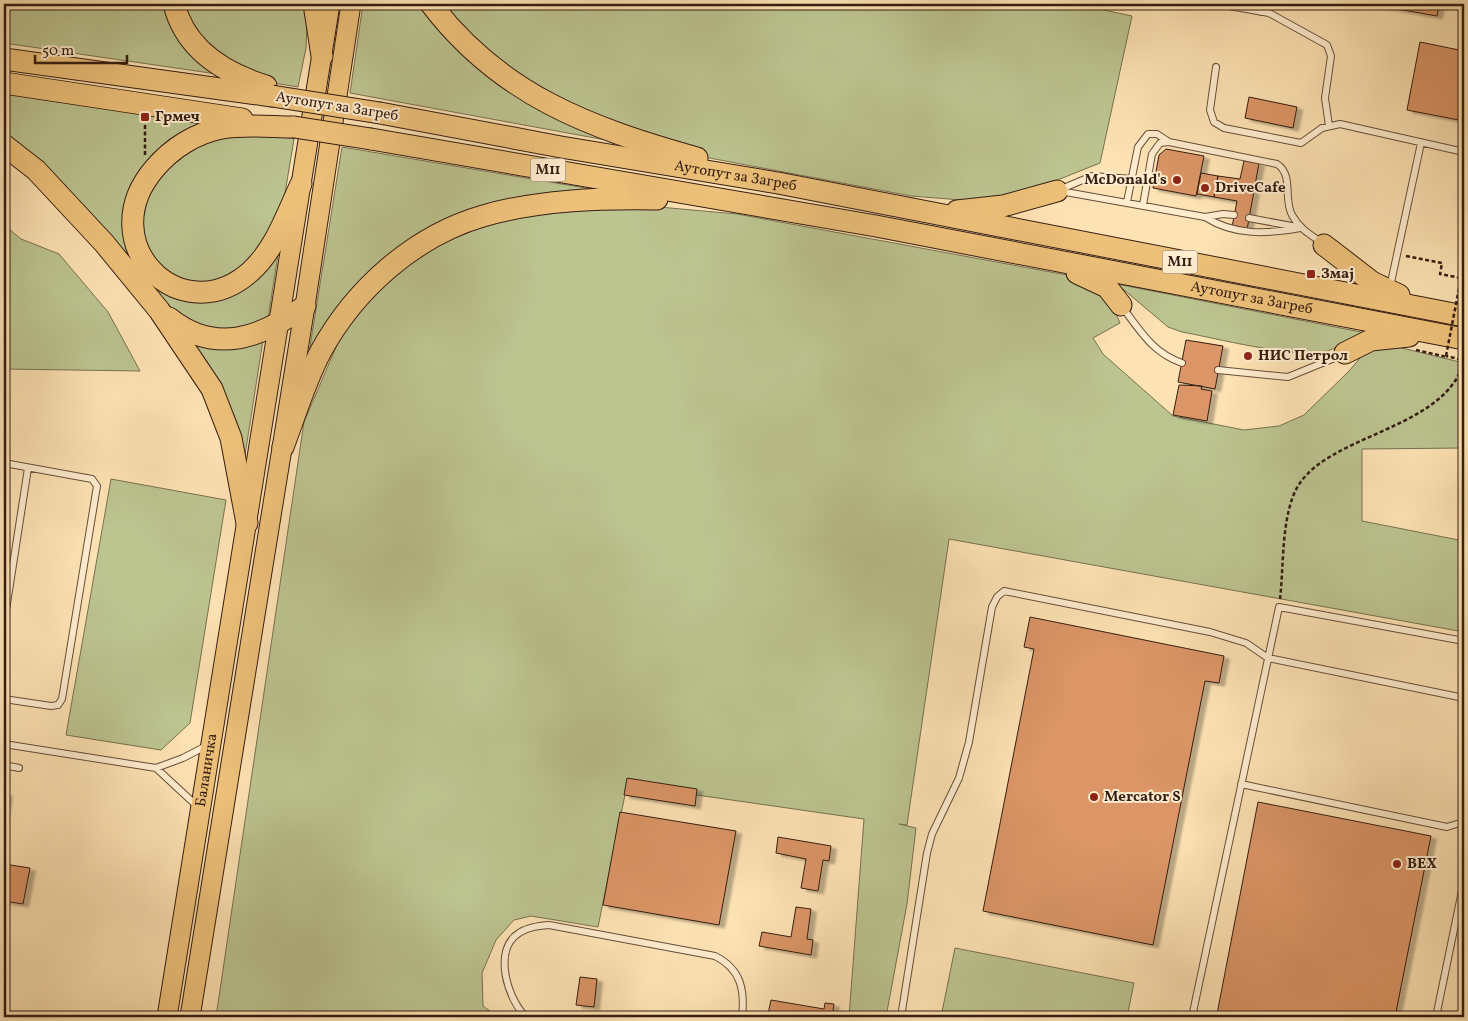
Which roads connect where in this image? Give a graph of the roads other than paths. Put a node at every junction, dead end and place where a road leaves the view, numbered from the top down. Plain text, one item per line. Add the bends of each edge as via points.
1 (174, 4) edge
2 (314, 4) edge
3 (330, 4) edge
4 (350, 4) edge
5 (432, 4) edge
6 (1218, 4) edge
7 (1262, 4) edge
8 (1261, 12) junction
9 (322, 56) junction
10 (4, 59) edge
11 (1216, 67) dead end
12 (4, 83) edge
13 (269, 91) junction
14 (1329, 126) junction
15 (294, 127) junction
16 (1169, 142) junction
17 (1421, 143) junction
18 (4, 145) edge
19 (1464, 152) edge
20 (1132, 179) junction
21 (778, 183) junction
22 (301, 184) junction
23 (1057, 191) junction
24 (726, 200) junction
25 (1127, 202) junction
26 (1143, 205) junction
27 (928, 213) junction
28 (1234, 215) dead end
29 (1205, 217) junction
30 (1249, 218) dead end
31 (1300, 228) junction
32 (1324, 244) joint
33 (1043, 257) junction
34 (1389, 290) junction
35 (1121, 305) joint
36 (306, 306) junction
37 (1432, 309) junction
38 (159, 310) junction
39 (1464, 316) edge
40 (280, 324) junction
41 (1442, 335) junction
42 (1464, 339) edge
43 (1345, 353) joint
44 (1182, 363) dead end
45 (1218, 370) dead end
46 (283, 447) junction
47 (4, 463) edge
48 (28, 468) junction
49 (247, 524) junction
50 (234, 610) junction
51 (255, 615) junction
52 (4, 624) edge
53 (1464, 641) edge
54 (1268, 658) junction
55 (1464, 698) edge
56 (4, 699) edge
57 (4, 744) edge
58 (209, 745) junction
59 (4, 765) edge
60 (19, 768) dead end
61 (156, 768) junction
62 (1241, 784) junction
63 (199, 809) junction
64 (1464, 817) edge
65 (1462, 826) edge
66 (1464, 881) edge
67 (167, 1017) edge
68 (190, 1017) edge
69 (526, 1017) edge
70 (742, 1017) edge
71 (901, 1017) edge
72 (1192, 1017) edge
73 (1436, 1017) edge

1 - 13 highway via 186,32 214,63
2 - 9 highway
3 - 9 main road, Баланичка
4 - 36 main road, Баланичка
5 - 21 highway via 453,32 491,68 565,111 613,132
6 - 8 lane
7 - 8 lane
8 - 14 lane via 1269,13 1327,45 1331,56 1325,98
9 - 22 main road, Баланичка
10 - 13 highway, Аутопут за Загреб
11 - 14 lane via 1210,110 1218,125 1296,143
12 - 15 highway, Аутопут за Загреб / M11
13 - 21 highway, Аутопут за Загреб / M11, bridge via 325,105
14 - 17 lane via 1352,126
15 - 22 highway via 222,128 172,150 148,175 134,203 132,233 140,257 152,273 182,290 223,289 262,260
15 - 24 highway, Аутопут за Загреб / M11, bridge
16 - 20 lane via 1152,134 1143,138
16 - 26 lane via 1160,144 1152,154
16 - 31 lane via 1284,168 1288,204
17 - 19 lane
17 - 34 lane
18 - 38 highway via 36,170 60,195
20 - 23 lane via 1092,176
20 - 25 lane
21 - 27 highway, Аутопут за Загреб / M11
22 - 40 main road, Баланичка
23 - 25 lane
23 - 27 highway via 1003,206
24 - 33 highway, Аутопут за Загреб / M11
24 - 46 highway via 632,199 543,205 482,216 448,230 394,263 354,302 320,352
25 - 26 lane
26 - 29 lane
27 - 37 highway, Аутопут за Загреб / M11
28 - 29 lane
29 - 31 lane via 1225,227 1247,232
30 - 31 lane
31 - 32 lane
32 - 34 highway via 1360,273
33 - 35 highway via 1100,282
33 - 41 highway, Аутопут за Загреб / M11
34 - 37 highway
35 - 44 lane via 1153,346 1166,358
36 - 40 highway
36 - 46 main road, Баланичка
37 - 39 highway, Аутопут за Загреб / M11
38 - 40 highway via 182,328 215,338 250,336
38 - 49 highway via 218,400 230,438
40 - 49 main road, Баланичка
41 - 42 highway, Аутопут за Загреб / M11
41 - 43 highway via 1383,338 1363,343
43 - 45 lane via 1288,377
46 - 51 main road, Баланичка
47 - 48 lane
48 - 52 lane
48 - 56 lane via 92,479 97,486 62,699 58,705 51,706
49 - 50 main road, Баланичка
50 - 51 main road
50 - 58 main road, Баланичка
51 - 68 main road, Баланичка
53 - 54 lane via 1279,607
54 - 55 lane
54 - 62 lane
54 - 71 lane via 1246,643 1210,632 1004,590 992,607 969,742 959,778 932,834 927,853
57 - 61 lane
58 - 61 lane
58 - 63 main road, Баланичка
59 - 60 lane
61 - 63 lane
62 - 65 lane via 1447,826
62 - 72 lane
63 - 67 main road, Баланичка
64 - 65 lane
66 - 73 lane
69 - 70 lane via 509,994 505,972 508,949 518,933 528,928 549,926 715,956 726,962 740,980

